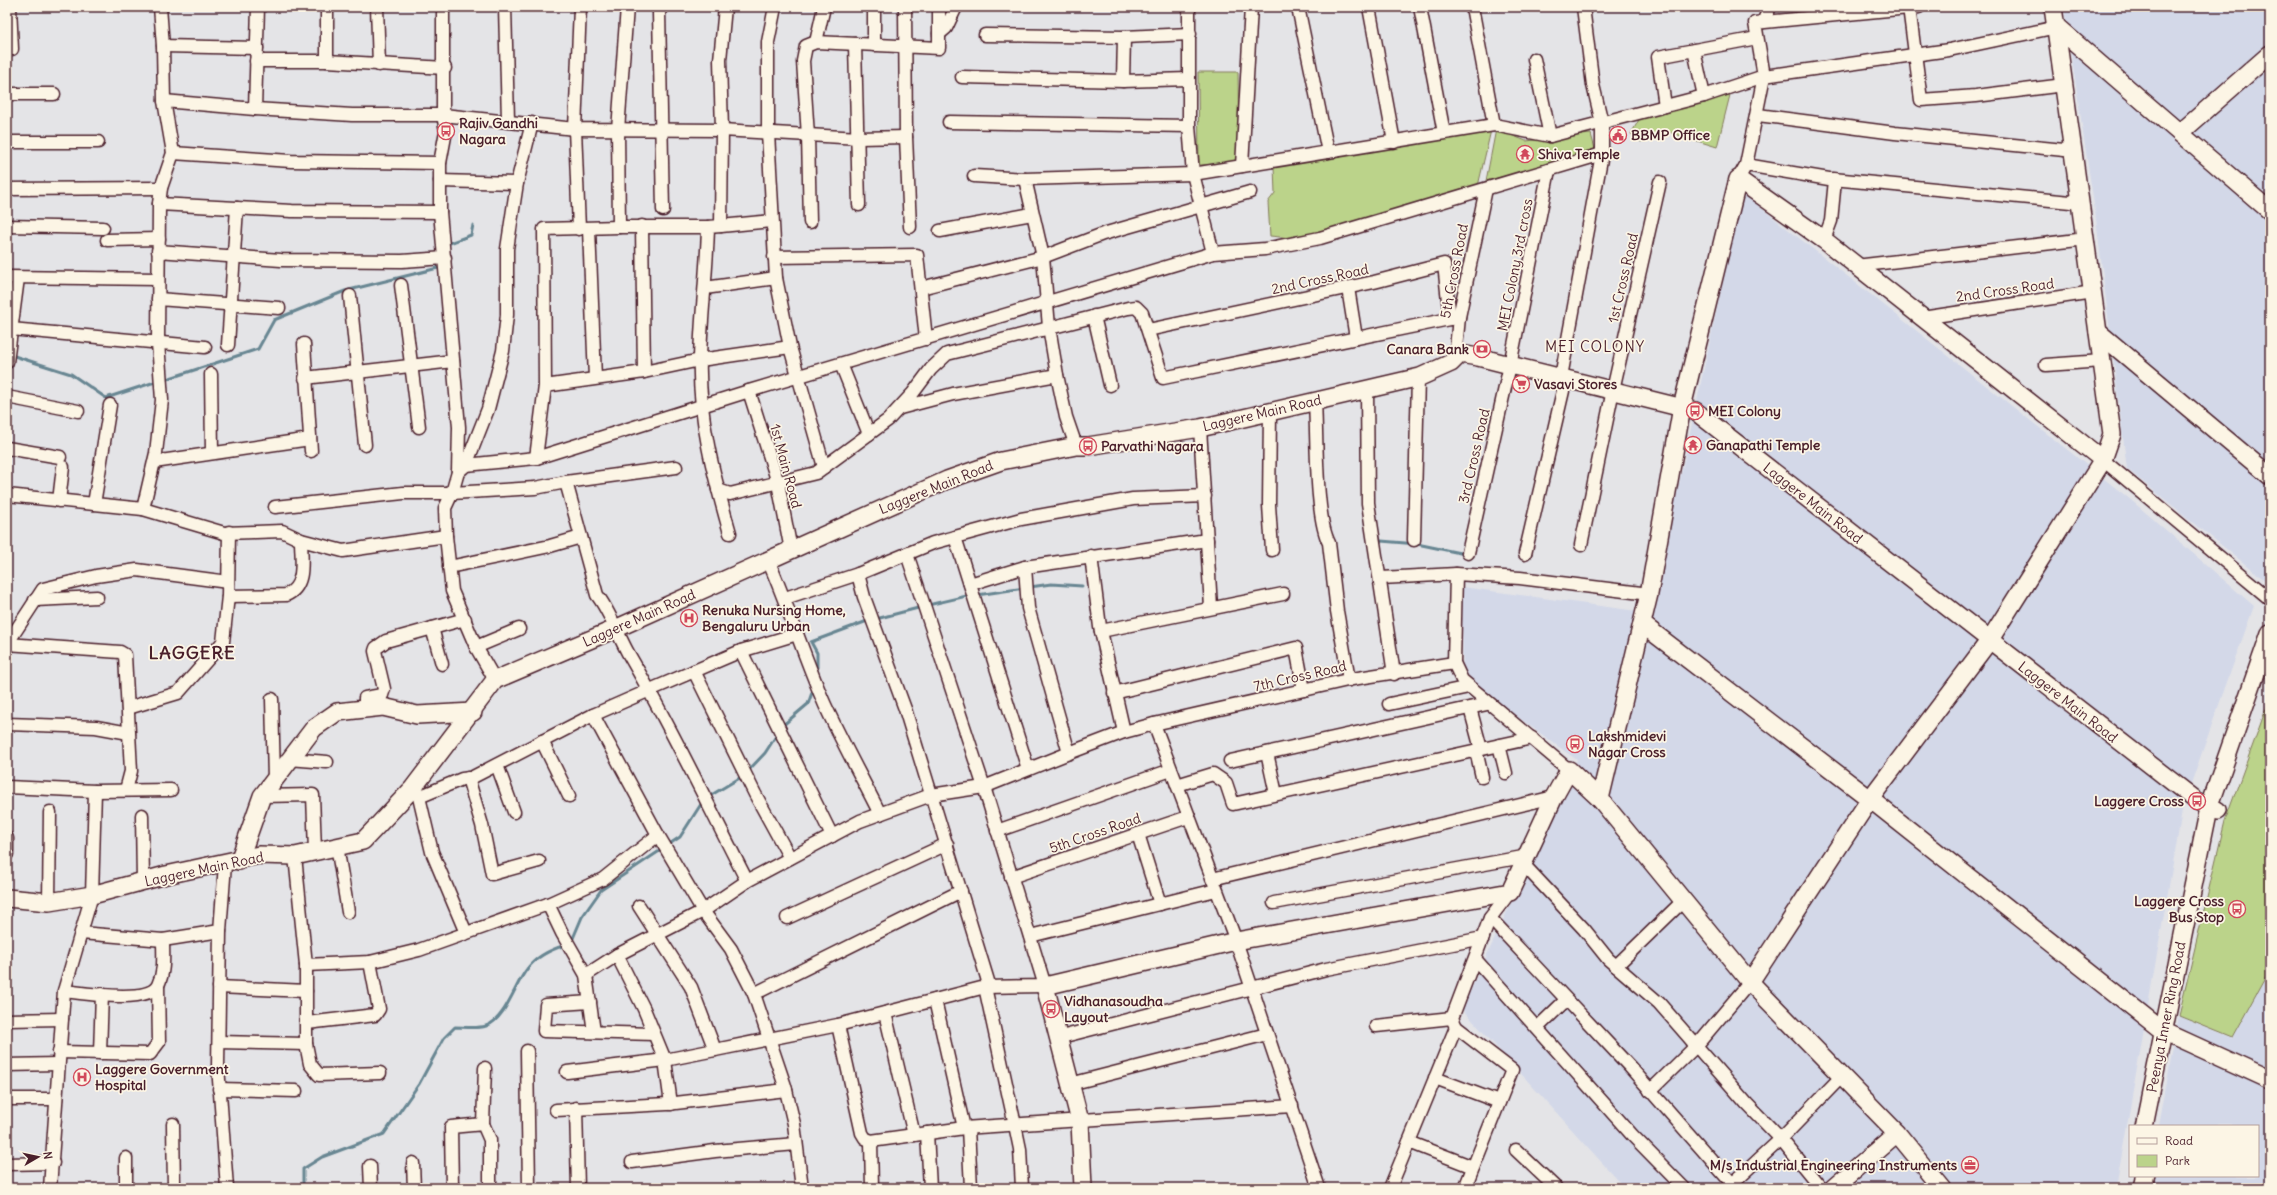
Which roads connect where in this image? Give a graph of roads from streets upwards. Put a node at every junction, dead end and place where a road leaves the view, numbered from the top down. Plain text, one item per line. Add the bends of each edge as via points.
1 (10, 7) edge
2 (160, 7) edge
3 (258, 7) edge
4 (327, 7) edge
5 (377, 7) edge
6 (443, 7) edge
7 (505, 7) edge
8 (580, 7) edge
9 (627, 7) edge
10 (662, 7) edge
11 (724, 7) edge
12 (775, 7) edge
13 (824, 7) edge
14 (874, 7) edge
15 (905, 7) edge
16 (939, 7) edge
17 (956, 7) edge
18 (1189, 7) edge
19 (1251, 7) edge
20 (1298, 7) edge
21 (1369, 7) edge
22 (1420, 7) edge
23 (1472, 7) edge
24 (1583, 7) edge
25 (1770, 7) edge
26 (1912, 7) edge
27 (2053, 7) edge
28 (1763, 22) junction
29 (2057, 27) junction
30 (939, 34) junction
31 (1190, 34) junction
32 (985, 35) dead end
33 (1124, 37) junction
34 (1757, 38) junction
35 (816, 42) junction
36 (855, 44) junction
37 (874, 45) junction
38 (163, 46) junction
39 (905, 47) junction
40 (257, 48) junction
41 (7, 50) edge
42 (1694, 50) junction
43 (1915, 54) junction
44 (2270, 54) edge
45 (1534, 59) dead end
46 (327, 60) junction
47 (256, 61) junction
48 (379, 65) junction
49 (445, 68) junction
50 (962, 76) dead end
51 (1764, 76) junction
52 (1188, 79) junction
53 (1123, 81) junction
54 (2064, 86) junction
55 (7, 94) edge
56 (54, 94) dead end
57 (1704, 96) junction
58 (164, 101) junction
59 (1665, 106) junction
60 (255, 110) junction
61 (443, 115) junction
62 (1758, 115) junction
63 (508, 120) junction
64 (949, 122) dead end
65 (532, 123) junction
66 (1602, 124) junction
67 (1494, 125) junction
68 (1189, 126) junction
69 (575, 129) junction
70 (618, 130) junction
71 (722, 130) junction
72 (660, 131) junction
73 (768, 133) junction
74 (1444, 133) junction
75 (2180, 133) junction
76 (808, 136) junction
77 (1550, 136) junction
78 (906, 137) junction
79 (859, 138) junction
80 (7, 142) edge
81 (98, 142) dead end
82 (1394, 142) junction
83 (2074, 151) junction
84 (1328, 152) junction
85 (173, 154) junction
86 (1602, 154) junction
87 (440, 163) junction
88 (1242, 166) junction
89 (1549, 170) junction
90 (1742, 172) junction
91 (1193, 174) junction
92 (974, 176) dead end
93 (1025, 179) junction
94 (1833, 179) junction
95 (440, 181) junction
96 (1660, 182) dead end
97 (517, 183) junction
98 (161, 188) junction
99 (7, 189) edge
100 (1486, 189) junction
101 (1250, 192) dead end
102 (2081, 203) junction
103 (159, 204) junction
104 (859, 205) dead end
105 (1201, 205) junction
106 (237, 208) junction
107 (663, 210) dead end
108 (2270, 211) edge
109 (440, 212) junction
110 (1032, 214) junction
111 (772, 221) junction
112 (810, 222) dead end
113 (7, 226) edge
114 (619, 226) junction
115 (642, 226) junction
116 (721, 226) junction
117 (910, 227) dead end
118 (103, 228) dead end
119 (708, 228) junction
120 (584, 229) junction
121 (940, 231) dead end
122 (107, 240) dead end
123 (1824, 240) junction
124 (2086, 240) junction
125 (158, 245) junction
126 (442, 253) junction
127 (1213, 253) junction
128 (774, 257) junction
129 (1043, 257) junction
130 (235, 258) junction
131 (1856, 266) junction
132 (13, 277) edge
133 (776, 278) junction
134 (158, 279) junction
135 (401, 285) dead end
136 (705, 288) junction
137 (921, 288) junction
138 (1348, 288) junction
139 (2093, 292) junction
140 (350, 296) dead end
141 (158, 299) junction
142 (1046, 303) junction
143 (232, 304) junction
144 (278, 308) dead end
145 (1094, 316) junction
146 (1455, 318) junction
147 (1922, 318) junction
148 (1049, 328) junction
149 (11, 329) junction
150 (1148, 330) junction
151 (2098, 332) junction
152 (1356, 338) junction
153 (926, 340) junction
154 (158, 342) junction
155 (304, 344) dead end
156 (228, 345) dead end
157 (205, 347) dead end
158 (790, 347) junction
159 (1455, 359) junction
160 (700, 360) junction
161 (453, 361) junction
162 (2102, 361) junction
163 (7, 362) edge
164 (841, 364) junction
165 (1510, 365) junction
166 (2046, 365) dead end
167 (412, 366) junction
168 (357, 372) junction
169 (644, 372) junction
170 (211, 374) dead end
171 (1057, 375) junction
172 (798, 377) junction
173 (305, 378) junction
174 (595, 378) junction
175 (1418, 378) junction
176 (1563, 378) junction
177 (1110, 385) dead end
178 (545, 386) junction
179 (1367, 389) junction
180 (1613, 390) junction
181 (749, 391) junction
182 (7, 397) edge
183 (1315, 401) junction
184 (110, 405) dead end
185 (703, 406) junction
186 (1682, 407) junction
187 (899, 408) junction
188 (78, 411) dead end
189 (1270, 412) junction
190 (419, 427) dead end
191 (1200, 428) junction
192 (869, 434) junction
193 (366, 445) dead end
194 (1076, 446) junction
195 (7, 448) edge
196 (212, 453) junction
197 (536, 458) junction
198 (2103, 460) junction
199 (154, 462) junction
200 (676, 467) dead end
201 (824, 467) junction
202 (462, 468) junction
203 (2270, 476) edge
204 (566, 482) junction
205 (778, 483) junction
206 (718, 490) junction
207 (452, 493) junction
208 (7, 495) edge
209 (1205, 496) junction
210 (59, 500) junction
211 (94, 504) junction
212 (275, 507) dead end
213 (143, 510) junction
214 (229, 532) junction
215 (730, 533) dead end
216 (446, 536) junction
217 (581, 537) junction
218 (955, 537) junction
219 (302, 540) junction
220 (1207, 540) junction
221 (1414, 540) dead end
222 (1581, 545) dead end
223 (791, 550) junction
224 (1272, 550) dead end
225 (1468, 553) dead end
226 (907, 554) junction
227 (1525, 554) dead end
228 (1091, 556) junction
229 (768, 560) junction
230 (449, 567) junction
231 (1025, 567) junction
232 (858, 574) junction
233 (1456, 574) junction
234 (1381, 578) junction
235 (228, 582) junction
236 (970, 584) junction
237 (1283, 594) dead end
238 (1649, 594) junction
239 (228, 596) junction
240 (97, 597) dead end
241 (785, 598) junction
242 (2270, 599) edge
243 (35, 600) junction
244 (1211, 607) junction
245 (465, 619) junction
246 (1642, 624) junction
247 (432, 628) junction
248 (519, 629) dead end
249 (615, 629) junction
250 (1101, 631) junction
251 (2270, 632) edge
252 (797, 634) junction
253 (1989, 641) junction
254 (7, 644) edge
255 (476, 647) junction
256 (740, 650) junction
257 (2270, 661) edge
258 (1454, 663) junction
259 (442, 664) dead end
260 (694, 671) junction
261 (1394, 674) junction
262 (495, 680) junction
263 (1349, 680) junction
264 (1469, 687) junction
265 (650, 690) junction
266 (1304, 690) junction
267 (1114, 693) junction
268 (272, 699) dead end
269 (1389, 704) dead end
270 (1487, 704) junction
271 (128, 708) junction
272 (365, 708) junction
273 (1470, 708) junction
274 (473, 712) junction
275 (593, 715) junction
276 (7, 724) edge
277 (1154, 724) junction
278 (1124, 732) junction
279 (129, 733) junction
280 (1532, 738) junction
281 (542, 741) junction
282 (1499, 745) junction
283 (1479, 750) junction
284 (1069, 752) junction
285 (1268, 753) junction
286 (289, 759) junction
287 (327, 762) dead end
288 (1230, 762) dead end
289 (497, 765) junction
290 (1028, 769) junction
291 (1171, 770) junction
292 (1569, 770) junction
293 (1506, 773) dead end
294 (1482, 777) dead end
295 (468, 778) junction
296 (274, 779) junction
297 (1177, 785) junction
298 (7, 787) edge
299 (984, 787) junction
300 (126, 790) junction
301 (171, 790) dead end
302 (95, 792) junction
303 (416, 793) junction
304 (1276, 794) junction
305 (931, 795) junction
306 (262, 796) junction
307 (569, 796) dead end
308 (1554, 797) junction
309 (1600, 799) junction
310 (1870, 799) junction
311 (2214, 810) junction
312 (50, 812) dead end
313 (514, 812) dead end
314 (880, 814) junction
315 (142, 815) dead end
316 (1188, 817) junction
317 (997, 831) junction
318 (1138, 834) junction
319 (832, 836) junction
320 (7, 838) edge
321 (661, 839) junction
322 (947, 844) junction
323 (337, 846) junction
324 (315, 851) junction
325 (7, 854) edge
326 (295, 856) junction
327 (790, 858) junction
328 (539, 861) dead end
329 (1526, 861) junction
330 (232, 862) junction
331 (1011, 877) junction
332 (747, 881) junction
333 (143, 882) junction
334 (1214, 884) junction
335 (961, 891) junction
336 (1510, 892) junction
337 (92, 895) junction
338 (7, 898) edge
339 (1684, 901) junction
340 (49, 902) junction
341 (1274, 903) dead end
342 (548, 904) junction
343 (1160, 904) junction
344 (639, 906) dead end
345 (703, 911) junction
346 (348, 912) dead end
347 (787, 918) dead end
348 (1490, 918) junction
349 (220, 931) junction
350 (81, 933) junction
351 (466, 933) junction
352 (657, 934) junction
353 (1030, 936) junction
354 (1483, 938) junction
355 (163, 940) junction
356 (1236, 941) junction
357 (617, 955) junction
358 (1476, 959) junction
359 (370, 962) junction
360 (306, 966) junction
361 (1616, 966) junction
362 (586, 975) junction
363 (1750, 982) junction
364 (158, 986) junction
365 (1045, 986) junction
366 (219, 987) junction
367 (985, 987) junction
368 (1251, 987) junction
369 (64, 991) junction
370 (306, 991) junction
371 (102, 994) junction
372 (754, 994) junction
373 (935, 1000) junction
374 (1566, 1000) junction
375 (590, 1002) junction
376 (885, 1013) junction
377 (62, 1019) junction
378 (7, 1020) edge
379 (307, 1023) junction
380 (1454, 1023) junction
381 (838, 1025) junction
382 (1376, 1026) dead end
383 (1537, 1028) junction
384 (594, 1032) junction
385 (654, 1034) junction
386 (1266, 1034) junction
387 (2167, 1034) junction
388 (769, 1037) junction
389 (1057, 1038) junction
390 (220, 1042) junction
391 (306, 1044) junction
392 (1696, 1046) junction
393 (715, 1050) junction
394 (527, 1051) dead end
395 (100, 1053) junction
396 (58, 1058) junction
397 (665, 1060) junction
398 (7, 1065) edge
399 (485, 1068) dead end
400 (567, 1072) dead end
401 (380, 1074) dead end
402 (1842, 1076) junction
403 (1435, 1078) junction
404 (2270, 1080) edge
405 (1070, 1084) junction
406 (219, 1089) junction
407 (786, 1090) junction
408 (296, 1091) dead end
409 (1650, 1091) junction
410 (7, 1099) edge
411 (56, 1099) junction
412 (1499, 1102) junction
413 (671, 1104) junction
414 (1292, 1106) junction
415 (576, 1108) junction
416 (556, 1110) dead end
417 (1080, 1121) junction
418 (173, 1124) dead end
419 (482, 1124) junction
420 (1015, 1125) junction
421 (2144, 1125) edge
422 (2154, 1125) edge
423 (966, 1128) junction
424 (927, 1133) junction
425 (1897, 1133) junction
426 (914, 1135) junction
427 (1781, 1139) junction
428 (871, 1141) junction
429 (1409, 1142) junction
430 (796, 1144) junction
431 (1516, 1150) dead end
432 (126, 1158) dead end
433 (632, 1162) dead end
434 (53, 1163) junction
435 (413, 1163) dead end
436 (7, 1164) edge
437 (370, 1166) dead end
438 (1473, 1167) junction
439 (2135, 1177) edge
440 (2145, 1177) edge
441 (1732, 1187) edge
442 (50, 1188) edge
443 (126, 1188) edge
444 (174, 1188) edge
445 (227, 1188) edge
446 (371, 1188) edge
447 (414, 1188) edge
448 (452, 1188) edge
449 (490, 1188) edge
450 (529, 1188) edge
451 (578, 1188) edge
452 (802, 1188) edge
453 (872, 1188) edge
454 (930, 1188) edge
455 (971, 1188) edge
456 (1022, 1188) edge
457 (1083, 1188) edge
458 (1319, 1188) edge
459 (1390, 1188) edge
460 (1464, 1188) edge
461 (1556, 1188) edge
462 (1684, 1188) edge
463 (1821, 1188) edge
464 (1833, 1188) edge
465 (1942, 1188) edge
466 (2133, 1188) edge
467 (2142, 1188) edge

1 - 41 street via 12,49
2 - 38 street
3 - 40 street
4 - 46 street
5 - 48 street
6 - 49 street
7 - 63 street
8 - 69 street
9 - 70 street
10 - 72 street via 659,12
11 - 71 street via 720,60
12 - 73 street via 768,42
13 - 35 street
14 - 37 street
15 - 39 street
16 - 30 street
17 - 30 street via 946,28
18 - 31 street
19 - 88 street
20 - 84 street
21 - 82 street
22 - 74 street
23 - 67 street
24 - 66 street via 1593,85
25 - 28 street
26 - 28 street
26 - 43 street
27 - 29 street
28 - 34 street via 1755,23
29 - 43 street
29 - 54 street
29 - 75 street
30 - 39 street via 939,48
31 - 33 street
31 - 52 street
32 - 33 street
33 - 53 street
34 - 42 street
34 - 51 street
35 - 36 street
35 - 76 street via 806,46 803,61
36 - 37 street
36 - 79 street
37 - 39 street
38 - 40 street
38 - 58 street
39 - 78 street
40 - 47 street
42 - 57 street
42 - 59 street via 1658,57
43 - 51 street
43 - 54 street via 1920,97 1925,101
44 - 75 street
45 - 77 street
46 - 47 street
46 - 48 street
47 - 60 street
48 - 49 street
49 - 61 street
50 - 53 street
51 - 57 street
51 - 62 street
52 - 53 street
52 - 68 street
54 - 83 street
55 - 56 street
57 - 59 street
58 - 60 street
58 - 85 street
59 - 66 street
60 - 61 street via 352,115
61 - 63 street
61 - 87 street via 446,130
62 - 83 street via 1894,133
62 - 90 street
63 - 65 street
64 - 68 street
65 - 69 street
65 - 97 street
66 - 77 street
66 - 86 street
67 - 74 street
67 - 77 street
68 - 91 street
69 - 70 street
69 - 120 street
70 - 72 street
70 - 114 street
71 - 72 street
71 - 73 street
71 - 116 street
72 - 107 street
73 - 76 street
73 - 111 street
74 - 82 street
75 - 108 street
76 - 79 street
76 - 112 street
78 - 79 street
78 - 117 street
79 - 104 street
80 - 81 street
82 - 84 street
83 - 102 street
84 - 88 street
85 - 87 street via 291,161
85 - 98 street
86 - 89 street
86 - 176 street
87 - 95 street
88 - 91 street
89 - 100 street
89 - 165 street, MEI Colony 3rd cross
90 - 94 street
90 - 123 street
90 - 186 street
91 - 93 street
91 - 105 street
92 - 93 street
93 - 110 street
94 - 102 street
94 - 123 street via 1835,180 1831,221
95 - 97 street
95 - 109 street
96 - 180 street, 1st Cross Road
97 - 202 street via 507,249 507,315 503,351 488,409
98 - 99 street
98 - 103 street
100 - 127 street via 1313,239 1265,249
100 - 146 street, 5th Cross Road
101 - 105 street
102 - 124 street
103 - 106 street
103 - 125 street
105 - 127 street
105 - 129 street via 1103,234
106 - 109 street
106 - 130 street
109 - 126 street
110 - 121 street
110 - 129 street
111 - 116 street
111 - 128 street
113 - 118 street
114 - 115 street
114 - 120 street
115 - 119 street
115 - 169 street
116 - 119 street
119 - 136 street
120 - 174 street
120 - 178 street via 544,229
122 - 125 street
123 - 131 street
124 - 131 street
124 - 139 street
125 - 130 street
125 - 134 street
126 - 130 street via 296,260
126 - 161 street
127 - 142 street
128 - 133 street
128 - 137 street via 913,254 919,258
129 - 137 street
129 - 142 street
130 - 143 street
131 - 147 street
132 - 134 street
132 - 149 street
133 - 136 street
133 - 158 street
134 - 141 street
135 - 167 street
136 - 160 street
137 - 153 street
138 - 146 street, 2nd Cross Road via 1444,264
138 - 150 street, 2nd Cross Road
138 - 152 street
139 - 147 street, 2nd Cross Road
139 - 151 street
140 - 168 street
141 - 143 street
141 - 154 street
142 - 148 street
142 - 153 street
143 - 144 street
143 - 156 street
145 - 148 street
145 - 150 street via 1136,307 1142,313
145 - 177 street
146 - 152 street
146 - 159 street, 5th Cross Road
147 - 198 street
148 - 171 street
148 - 187 street via 947,354
149 - 154 street
149 - 163 street
150 - 152 street via 1163,378
151 - 162 street
151 - 203 street
153 - 164 street
154 - 157 street
154 - 199 street via 162,400
155 - 173 street
158 - 160 street
158 - 172 street
159 - 165 street, Laggere Main Road via 1460,354
159 - 175 street, Laggere Main Road
160 - 169 street
160 - 185 street
161 - 167 street
161 - 202 street
162 - 166 street
162 - 198 street via 2112,434
164 - 172 street
164 - 192 street
165 - 176 street, Laggere Main Road
165 - 225 street, 3rd Cross Road
167 - 168 street
167 - 190 street
168 - 173 street
168 - 193 street
169 - 174 street
170 - 196 street
171 - 187 street via 953,394
171 - 194 street via 1066,417
172 - 181 street
172 - 201 street
173 - 196 street via 311,445
174 - 178 street
175 - 179 street, Laggere Main Road
175 - 221 street
176 - 180 street, Laggere Main Road
176 - 227 street
178 - 197 street
179 - 183 street, Laggere Main Road
179 - 234 street via 1368,503
180 - 186 street, Laggere Main Road
180 - 222 street, 1st Cross Road
181 - 185 street
181 - 205 street, 1st Main Road
182 - 188 street
183 - 189 street, Laggere Main Road
183 - 263 street via 1319,490 1324,534 1329,543
184 - 211 street
185 - 197 street
185 - 206 street
186 - 238 street
186 - 253 street, Laggere Main Road via 1695,411
187 - 192 street
189 - 191 street, Laggere Main Road
189 - 224 street via 1269,505
191 - 194 street, Laggere Main Road
191 - 209 street
192 - 201 street
194 - 223 street, Laggere Main Road via 1001,461 947,480
195 - 210 street via 62,462
196 - 199 street
197 - 202 street
198 - 242 street
198 - 253 street
199 - 213 street
200 - 204 street
201 - 205 street via 805,477
202 - 207 street
204 - 207 street via 535,488
204 - 217 street
205 - 206 street via 730,494
205 - 223 street, 1st Main Road
206 - 215 street
207 - 212 street via 403,493
207 - 216 street via 445,508
208 - 210 street
209 - 218 street via 1126,500 1021,519
209 - 220 street
210 - 211 street
211 - 213 street
213 - 214 street via 196,526
214 - 219 street via 282,531
214 - 235 street
216 - 219 street via 343,552
216 - 230 street
217 - 230 street
217 - 249 street via 596,595 604,603
218 - 226 street via 932,543
218 - 236 street
219 - 239 street via 301,578 293,592 286,595
220 - 228 street
220 - 244 street
223 - 229 street, Laggere Main Road
226 - 232 street
226 - 299 street
228 - 231 street
228 - 250 street
229 - 241 street
229 - 249 street, Laggere Main Road
230 - 245 street via 452,591
231 - 236 street
231 - 284 street via 1028,608
232 - 241 street
232 - 305 street via 905,709
233 - 234 street
233 - 238 street via 1520,578
233 - 258 street
234 - 261 street
235 - 239 street
235 - 243 street via 137,570 96,576 43,589
236 - 290 street
237 - 244 street
238 - 246 street
239 - 271 street via 223,642 178,693
240 - 243 street
241 - 252 street
243 - 254 street
244 - 250 street
245 - 247 street
245 - 255 street
246 - 309 street
246 - 310 street
247 - 259 street
247 - 272 street via 386,641 376,648 384,688 382,695 366,698
248 - 255 street
249 - 262 street, Laggere Main Road
249 - 265 street
250 - 267 street
251 - 311 street, Peenya Inner Ring Road
252 - 256 street
252 - 314 street via 815,682
253 - 310 street
253 - 311 street, Laggere Main Road via 2197,801
254 - 271 street via 120,652 125,655 127,662
255 - 262 street
256 - 260 street
256 - 319 street
257 - 311 street, Peenya Inner Ring Road
258 - 261 street, 7th Cross Road
258 - 264 street via 1462,680
260 - 265 street
260 - 327 street
261 - 263 street, 7th Cross Road
262 - 274 street, Laggere Main Road
263 - 266 street, 7th Cross Road
264 - 269 street
264 - 270 street
265 - 275 street
265 - 332 street
266 - 267 street via 1296,648
266 - 277 street, 7th Cross Road
267 - 278 street
268 - 296 street
270 - 273 street
270 - 280 street
271 - 279 street
272 - 274 street via 383,707 417,715
272 - 286 street via 338,712 314,728
273 - 283 street
273 - 285 street
274 - 303 street, Laggere Main Road
275 - 281 street
275 - 321 street
276 - 279 street via 96,727
277 - 278 street, 7th Cross Road
277 - 291 street
278 - 284 street, 7th Cross Road
279 - 300 street via 131,771
280 - 282 street
280 - 292 street
281 - 289 street
281 - 307 street
282 - 283 street
282 - 293 street
283 - 294 street
283 - 304 street
284 - 290 street, 7th Cross Road
285 - 288 street
285 - 304 street
286 - 287 street
286 - 296 street
289 - 295 street
289 - 313 street
290 - 299 street, 7th Cross Road
291 - 297 street
291 - 317 street
292 - 308 street
292 - 309 street
295 - 303 street
295 - 328 street via 482,825 492,874
296 - 306 street
297 - 304 street via 1213,774 1226,783 1232,804
297 - 316 street
298 - 302 street
299 - 305 street, 7th Cross Road
299 - 317 street
300 - 301 street
300 - 302 street
302 - 337 street
303 - 323 street, Laggere Main Road via 363,841
303 - 351 street via 432,852
305 - 314 street, 7th Cross Road
305 - 322 street
306 - 324 street via 313,795
306 - 330 street
308 - 329 street
308 - 334 street
309 - 339 street
310 - 363 street
310 - 387 street
311 - 387 street, Peenya Inner Ring Road
312 - 340 street
314 - 319 street, 7th Cross Road
315 - 333 street
316 - 318 street, 5th Cross Road
316 - 334 street
317 - 331 street
318 - 331 street, 5th Cross Road
318 - 343 street
319 - 327 street, 7th Cross Road
320 - 325 street
321 - 342 street via 603,879
321 - 345 street
322 - 335 street
322 - 347 street
323 - 324 street, Laggere Main Road
323 - 346 street
324 - 326 street, Laggere Main Road
326 - 330 street, Laggere Main Road via 259,855
326 - 360 street
327 - 332 street, 7th Cross Road
329 - 336 street
329 - 341 street
329 - 361 street
330 - 333 street, Laggere Main Road
330 - 349 street
331 - 353 street
332 - 345 street, 7th Cross Road
333 - 337 street, Laggere Main Road
334 - 343 street
334 - 356 street
335 - 367 street via 988,981
335 - 372 street
336 - 348 street
336 - 356 street
337 - 340 street, Laggere Main Road
337 - 350 street
338 - 340 street, Laggere Main Road
339 - 361 street
339 - 363 street
342 - 351 street
342 - 362 street
343 - 353 street
344 - 352 street
345 - 352 street, 7th Cross Road
345 - 372 street via 731,949
348 - 354 street
348 - 374 street
349 - 355 street
349 - 366 street
350 - 355 street
350 - 369 street
351 - 359 street via 419,950
352 - 357 street, 7th Cross Road
352 - 393 street via 691,987
353 - 365 street
354 - 358 street
354 - 368 street via 1326,969
355 - 364 street via 163,963
356 - 365 street
356 - 368 street
357 - 362 street, 7th Cross Road
357 - 385 street
358 - 380 street
358 - 383 street
359 - 360 street
359 - 379 street via 379,1009 375,1015
360 - 370 street
361 - 392 street via 1659,1003
362 - 375 street
363 - 392 street
363 - 402 street
364 - 371 street via 150,993 140,995
364 - 395 street via 159,1042 150,1054
365 - 367 street
365 - 389 street
366 - 370 street
366 - 390 street
367 - 373 street
367 - 420 street
368 - 386 street
368 - 389 street
369 - 371 street
369 - 377 street
370 - 379 street
371 - 395 street
372 - 388 street
373 - 376 street
373 - 423 street
374 - 383 street
374 - 409 street
375 - 384 street
375 - 384 street via 546,1005 544,1031
376 - 381 street
376 - 426 street
377 - 378 street
377 - 396 street
379 - 391 street
380 - 382 street
380 - 403 street
380 - 412 street via 1512,1070
381 - 388 street
381 - 428 street via 862,1133
383 - 462 street via 1633,1136
384 - 385 street
385 - 397 street
386 - 405 street
386 - 414 street
387 - 404 street
387 - 421 street, Peenya Inner Ring Road
387 - 422 street, Peenya Inner Ring Road
388 - 393 street
388 - 407 street
389 - 405 street
390 - 391 street
390 - 406 street
391 - 401 street via 310,1064 319,1075
392 - 409 street
392 - 427 street
393 - 397 street
394 - 450 street
395 - 396 street
396 - 398 street
396 - 411 street
397 - 400 street
397 - 413 street
399 - 419 street
402 - 425 street
402 - 427 street
403 - 412 street
403 - 429 street
405 - 417 street
406 - 408 street
406 - 445 street
407 - 413 street
407 - 430 street
409 - 441 street
410 - 411 street
411 - 434 street
412 - 438 street
413 - 415 street
414 - 417 street
414 - 458 street
415 - 416 street
415 - 451 street
417 - 420 street
417 - 457 street
418 - 444 street
419 - 448 street via 451,1128
419 - 449 street via 490,1140
420 - 423 street
420 - 456 street via 1020,1149
423 - 424 street
423 - 455 street
424 - 426 street
424 - 454 street
425 - 464 street
425 - 465 street
426 - 428 street
427 - 441 street
427 - 463 street
428 - 453 street
429 - 438 street
429 - 459 street
430 - 433 street
430 - 452 street
431 - 461 street
432 - 443 street
434 - 436 street
434 - 442 street
435 - 447 street
437 - 446 street
438 - 460 street
439 - 466 street
440 - 467 street

